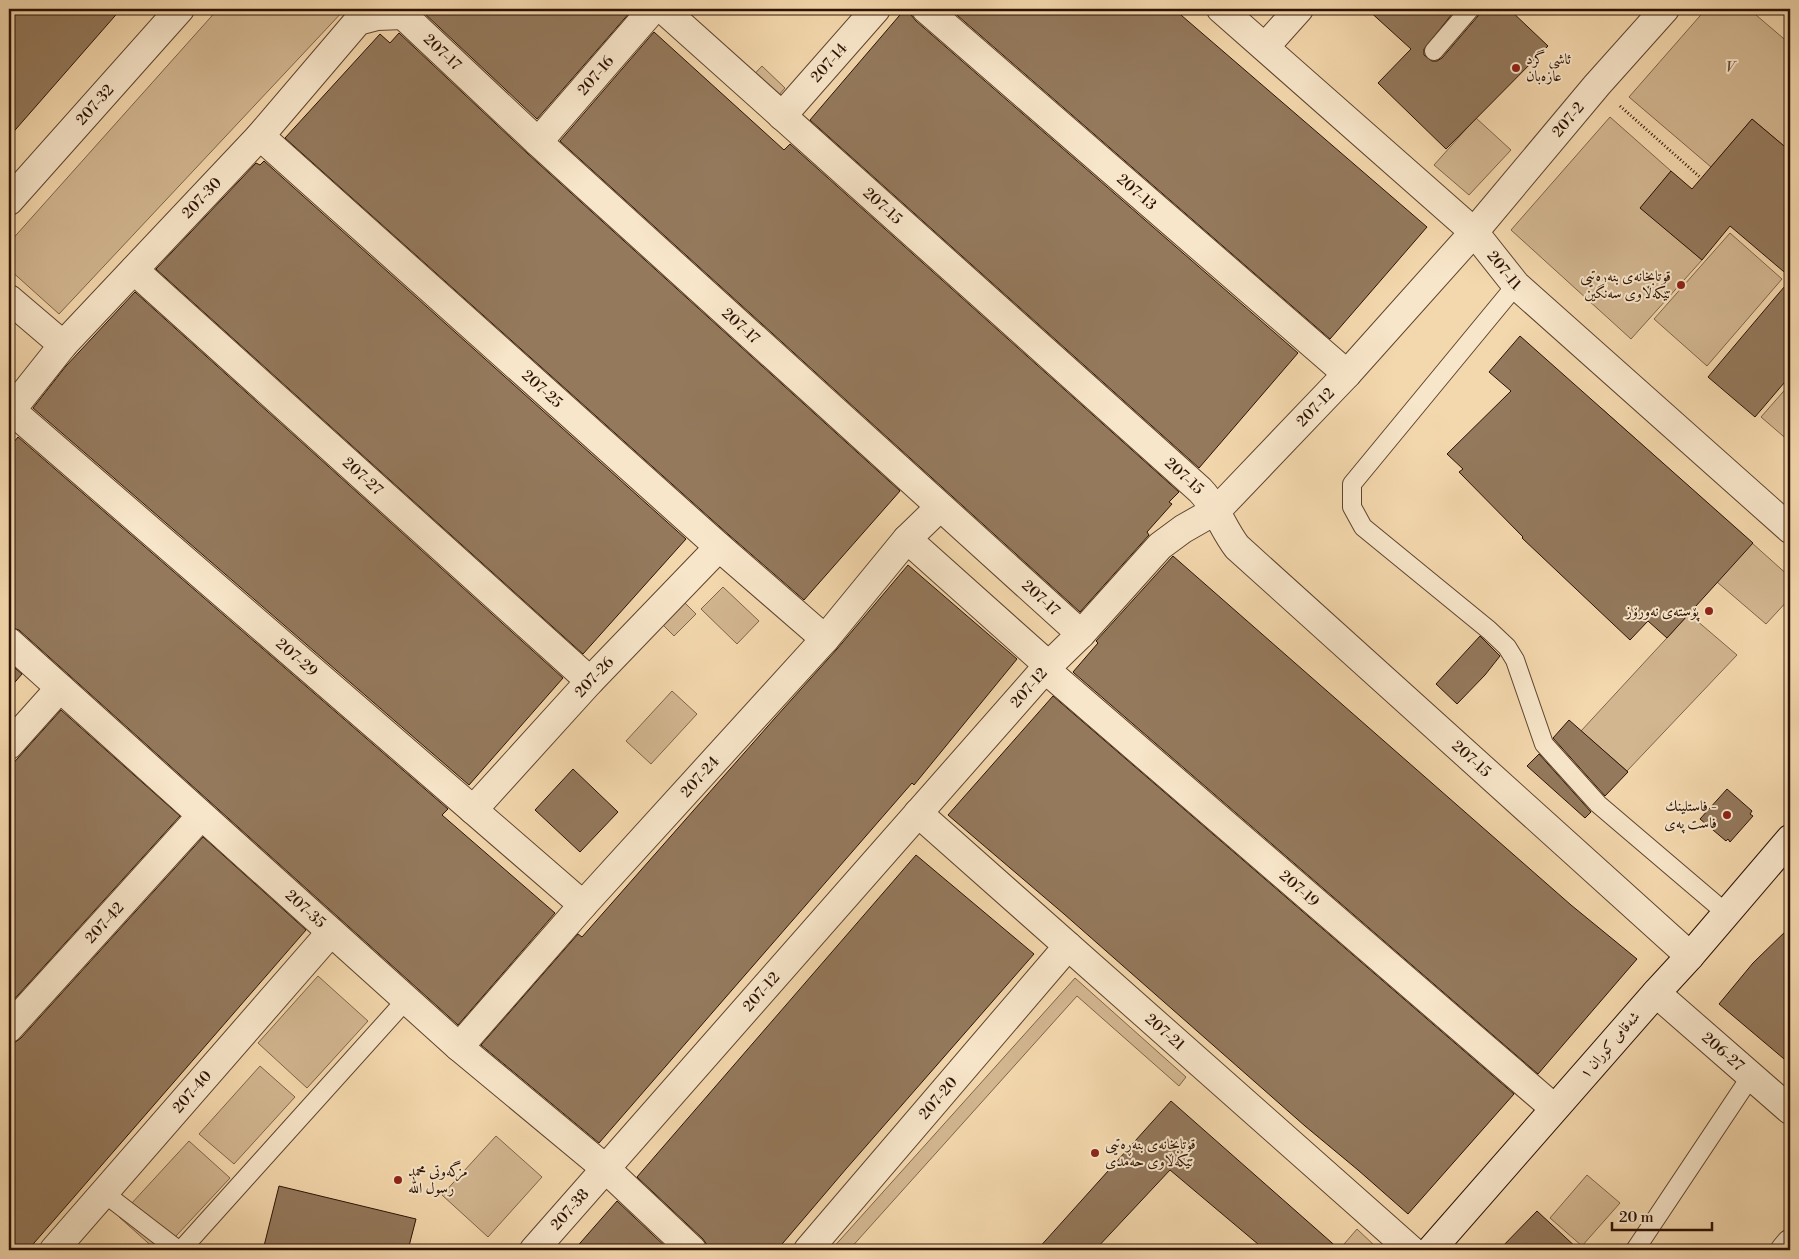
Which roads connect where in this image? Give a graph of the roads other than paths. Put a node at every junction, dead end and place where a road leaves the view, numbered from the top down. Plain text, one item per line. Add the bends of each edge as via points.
1 (180, 9) edge
2 (653, 9) edge
3 (663, 9) edge
4 (876, 9) edge
5 (926, 9) edge
6 (1221, 9) edge
7 (1299, 9) edge
8 (1470, 9) edge
9 (1665, 9) edge
10 (405, 12) edge
11 (1265, 48) junction
12 (1434, 51) dead end
13 (782, 116) junction
14 (260, 136) junction
15 (538, 142) junction
16 (9, 201) edge
17 (1474, 232) junction
18 (134, 270) junction
19 (1516, 285) junction
20 (9, 299) edge
21 (64, 345) junction
22 (1347, 374) junction
23 (10, 411) edge
24 (940, 507) junction
25 (1216, 510) junction
26 (1790, 529) edge
27 (906, 539) junction
28 (719, 547) junction
29 (1081, 634) junction
30 (825, 639) junction
31 (9, 642) edge
32 (1047, 667) junction
33 (590, 681) junction
34 (60, 688) junction
35 (9, 746) edge
36 (473, 810) junction
37 (918, 813) junction
38 (201, 816) junction
39 (1790, 839) edge
40 (583, 904) junction
41 (1726, 913) junction
42 (331, 932) junction
43 (1068, 946) junction
44 (1690, 956) junction
45 (1656, 992) junction
46 (406, 1000) junction
47 (9, 1028) edge
48 (459, 1047) junction
49 (1751, 1076) junction
50 (1554, 1108) junction
51 (1790, 1110) edge
52 (606, 1169) junction
53 (104, 1193) junction
54 (1790, 1244) edge
55 (54, 1250) edge
56 (179, 1250) edge
57 (534, 1250) edge
58 (692, 1250) edge
59 (808, 1250) edge
60 (1411, 1250) edge
61 (1431, 1250) edge
62 (1635, 1250) edge
63 (1784, 1250) edge

1 - 16 street, 207-32
2 - 15 street, 207-16
3 - 13 street, 207-15
4 - 13 street, 207-14
5 - 22 street, 207-13
6 - 11 street, 207-11
7 - 11 street
8 - 12 lane
9 - 17 street, 207-2
10 - 14 street, 207-30 via 358,21
10 - 15 street, 207-17
11 - 17 street, 207-11
13 - 25 street, 207-15 via 1200,490
14 - 18 street, 207-30
14 - 28 street, 207-25
15 - 24 street, 207-17
17 - 19 street, 207-11
17 - 22 street, 207-12
18 - 21 street, 207-30
18 - 33 street, 207-27
19 - 26 street, 207-11
19 - 41 lane via 1352,484 1352,507 1363,527 1507,646 1521,676 1544,744 1598,804
20 - 21 street
21 - 23 street, 207-30
22 - 25 street, 207-12
23 - 36 street, 207-29
24 - 27 street, 207-24
24 - 29 street, 207-17
25 - 29 street, 207-12 via 1160,546
25 - 44 street, 207-15 via 1222,526 1237,547
27 - 30 street, 207-24
27 - 32 street
28 - 30 street, 207-25
28 - 33 street, 207-26
29 - 32 street, 207-12
30 - 40 street, 207-24
31 - 34 street, 207-35
32 - 37 street, 207-12
32 - 50 street, 207-19
33 - 36 street, 207-26
34 - 35 street
34 - 38 street, 207-35
36 - 40 street, 207-29
37 - 43 street, 207-21
37 - 52 street, 207-12
38 - 42 street, 207-35
38 - 47 street, 207-42
39 - 41 street, شەقامی کوران ١
40 - 48 street, 207-24
41 - 44 street, شەقامی کوران ١
42 - 46 street, 207-35
42 - 53 street, 207-40
43 - 59 street, 207-20
43 - 60 street, 207-21
44 - 45 street, شەقامی کوران ١
45 - 49 street, 206-27
45 - 50 street, شەقامی کوران ١
46 - 48 street, 207-35
46 - 56 lane
48 - 52 street, 207-35
49 - 51 street, 206-27
49 - 62 lane
50 - 61 street, شەقامی کوران ١
52 - 57 street, 207-38
52 - 58 street, 207-35
53 - 55 street, 207-40
53 - 56 lane
54 - 63 street

